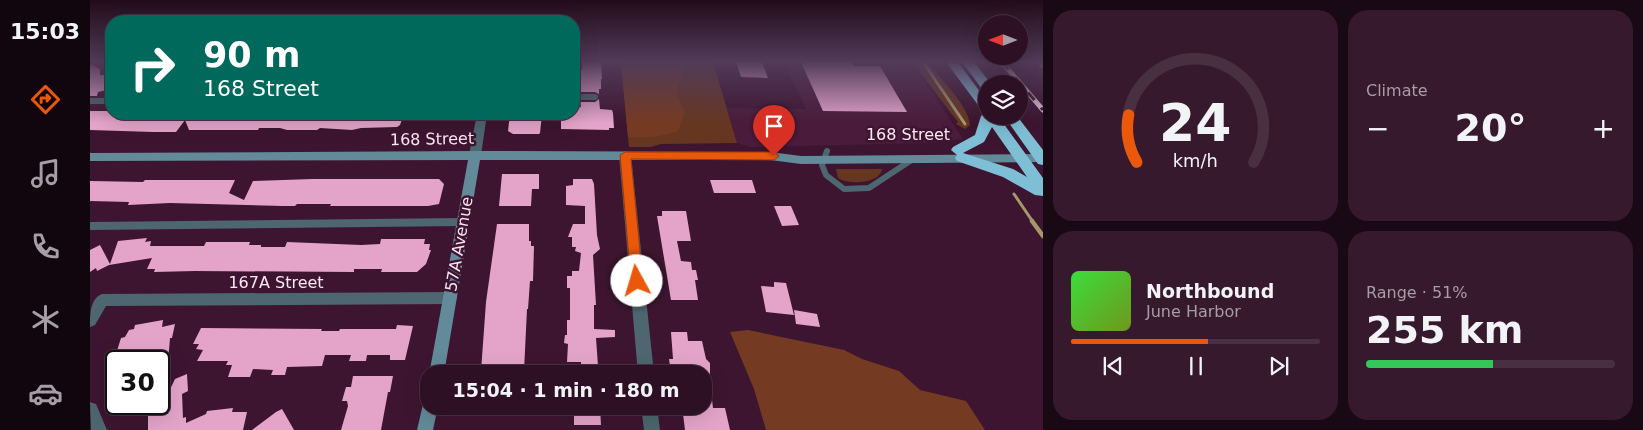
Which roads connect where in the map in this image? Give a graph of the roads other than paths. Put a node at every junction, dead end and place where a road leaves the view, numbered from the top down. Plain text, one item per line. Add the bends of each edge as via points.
1 (967, 82) edge
2 (580, 97) edge
3 (595, 97) dead end
4 (978, 98) edge
5 (90, 101) edge
6 (105, 101) edge
7 (481, 120) edge
8 (985, 125) edge
9 (998, 125) edge
10 (1017, 125) edge
11 (960, 154) junction
12 (1018, 154) junction
13 (475, 155) junction
14 (625, 155) junction
15 (825, 155) junction
16 (1041, 155) edge
17 (90, 157) edge
18 (914, 158) junction
19 (1043, 189) edge
20 (1043, 193) edge
21 (463, 222) junction
22 (90, 226) edge
23 (450, 298) junction
24 (90, 320) edge
25 (438, 365) edge
26 (645, 365) edge
27 (90, 410) edge
28 (428, 415) edge
29 (650, 415) edge
30 (99, 430) edge
31 (425, 430) edge
32 (652, 430) edge

1 - 4 highway
2 - 3 lane
5 - 6 lane
7 - 13 street, 57A Avenue
8 - 11 highway via 983,136
9 - 12 highway
10 - 16 highway
11 - 12 main road, 168 Street
11 - 15 main road, 168 Street
11 - 18 main road, 168 Street
11 - 20 highway via 1008,173
12 - 16 main road, 168 Street
12 - 19 highway
13 - 14 main road, 168 Street
13 - 17 main road, 168 Street
13 - 21 main road, 57A Avenue
14 - 15 main road, 168 Street via 774,156 801,160
14 - 26 street
15 - 18 main road, 168 Street
15 - 18 lane via 822,164 826,176 844,189 856,190 868,188
21 - 22 lane
21 - 23 main road, 57A Avenue
23 - 24 street, 167A Street via 102,300
23 - 25 main road, 57A Avenue
27 - 30 street
28 - 31 main road
29 - 32 street

